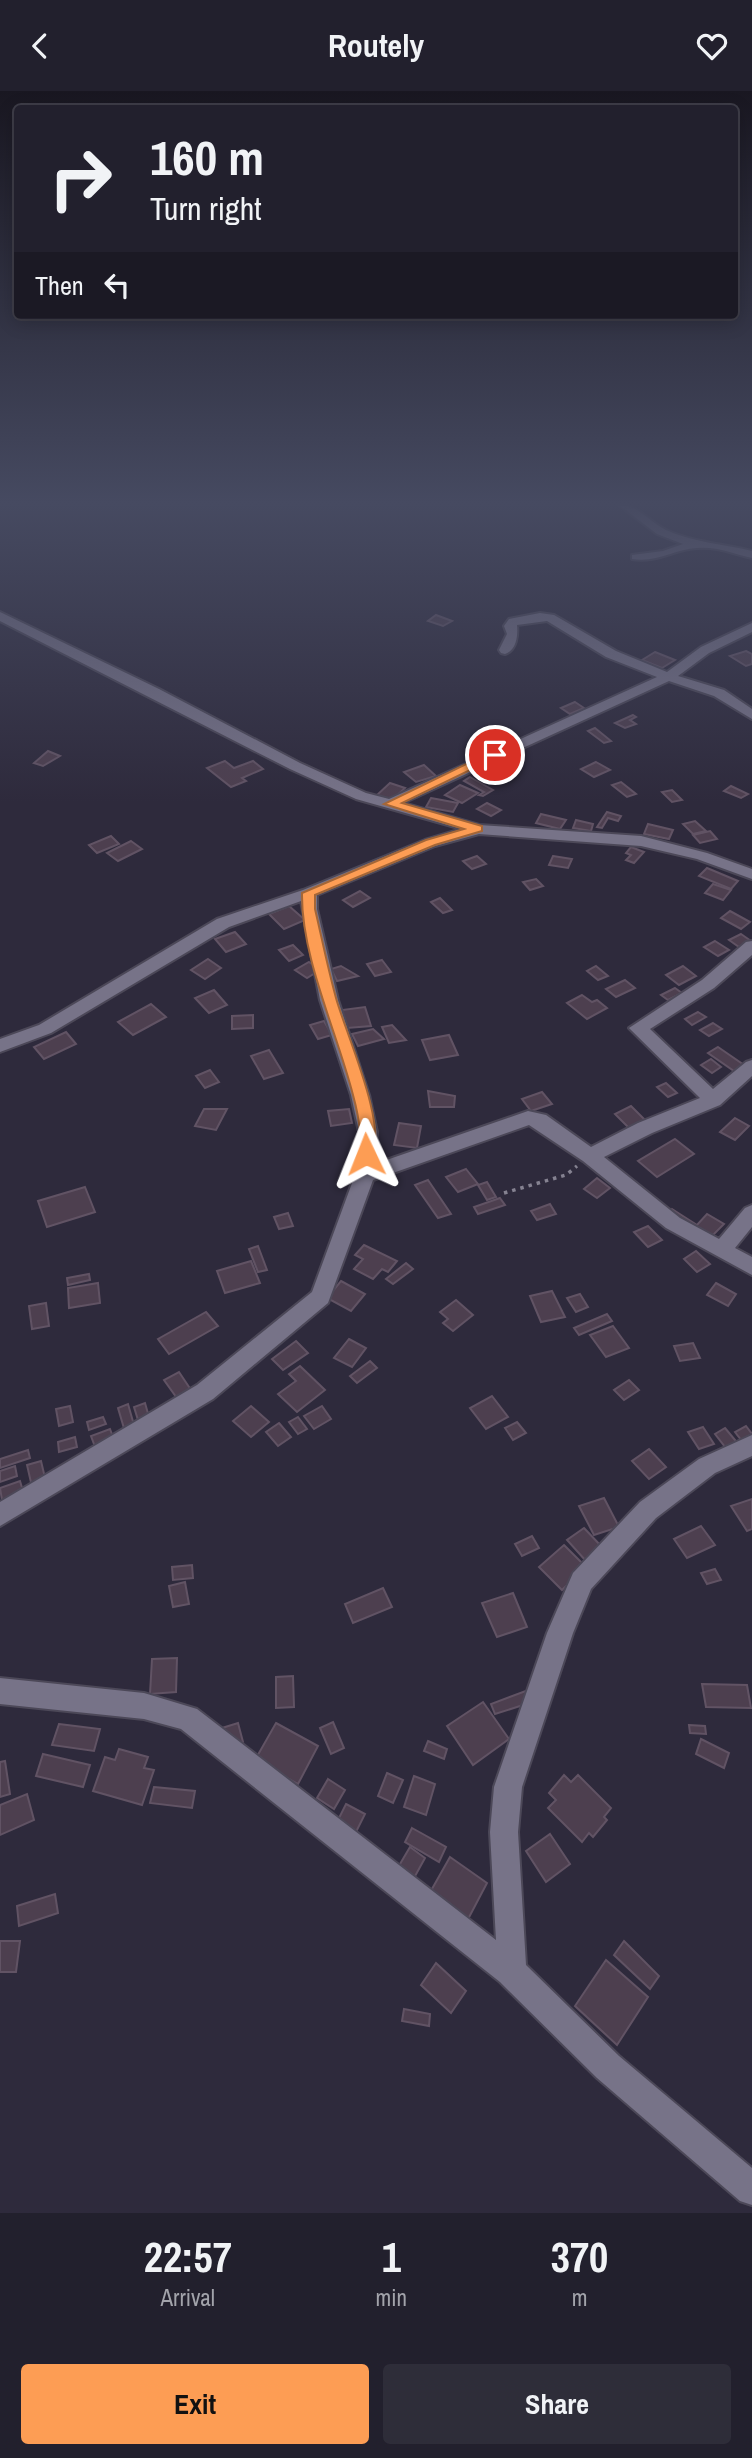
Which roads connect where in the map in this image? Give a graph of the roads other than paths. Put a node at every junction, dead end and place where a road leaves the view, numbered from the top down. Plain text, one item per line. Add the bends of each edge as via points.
1 (0, 617) edge
2 (752, 627) edge
3 (505, 649) dead end
4 (668, 677) junction
5 (752, 715) edge
6 (390, 804) junction
7 (478, 829) junction
8 (752, 874) edge
9 (309, 893) junction
10 (752, 946) edge
11 (0, 1046) edge
12 (752, 1066) edge
13 (713, 1100) junction
14 (590, 1156) junction
15 (365, 1175) junction
16 (752, 1213) edge
17 (721, 1250) junction
18 (752, 1267) edge
19 (752, 1445) edge
20 (0, 1515) edge
21 (0, 1691) edge
22 (511, 1971) junction
23 (752, 2189) edge

1 - 6 street via 295,766
2 - 4 street via 705,650
3 - 4 street via 513,622 550,618 592,645
4 - 5 street via 719,693
4 - 6 street
6 - 7 street
7 - 8 street via 641,841
7 - 9 street via 430,843
9 - 11 street via 223,923 45,1029
9 - 15 street via 329,1000 368,1132
10 - 13 street via 708,984 638,1028
12 - 13 street
13 - 14 street
14 - 15 street via 528,1118
14 - 17 street via 673,1223
15 - 20 street via 321,1297 205,1392
16 - 17 street
17 - 18 street
19 - 22 street via 707,1466 648,1510 582,1581 508,1787 503,1832
21 - 22 street via 144,1706 188,1718
22 - 23 street via 608,2067

